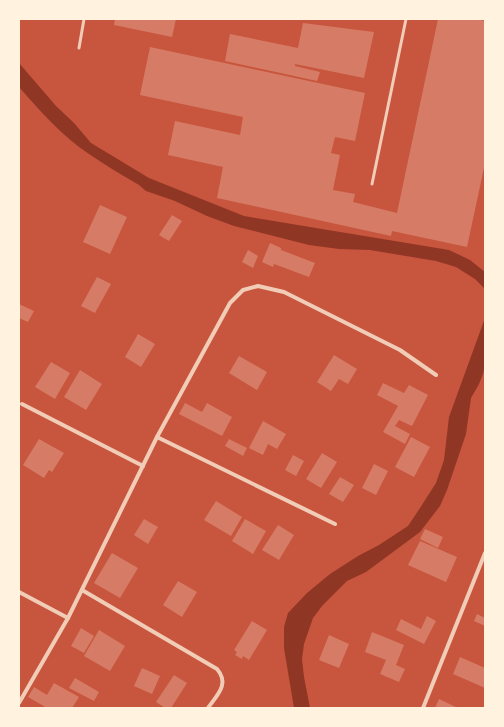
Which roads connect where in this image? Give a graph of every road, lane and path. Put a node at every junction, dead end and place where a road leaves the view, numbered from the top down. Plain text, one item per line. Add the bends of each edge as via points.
1 (84, 19) edge
2 (406, 19) edge
3 (79, 48) dead end
4 (372, 184) dead end
5 (436, 375) dead end
6 (22, 404) dead end
7 (157, 437) junction
8 (142, 466) junction
9 (335, 524) dead end
10 (485, 553) edge
11 (82, 590) junction
12 (19, 592) edge
13 (68, 618) junction
14 (19, 703) edge
15 (208, 708) edge
16 (423, 708) edge

1 - 3 lane
2 - 4 lane
5 - 7 street via 400,350 284,292 258,286 242,290 230,303
6 - 8 street
7 - 8 street
7 - 9 street
8 - 11 street
10 - 16 street
11 - 13 street
11 - 15 street via 217,669 222,674 223,683
12 - 13 street
13 - 14 street

